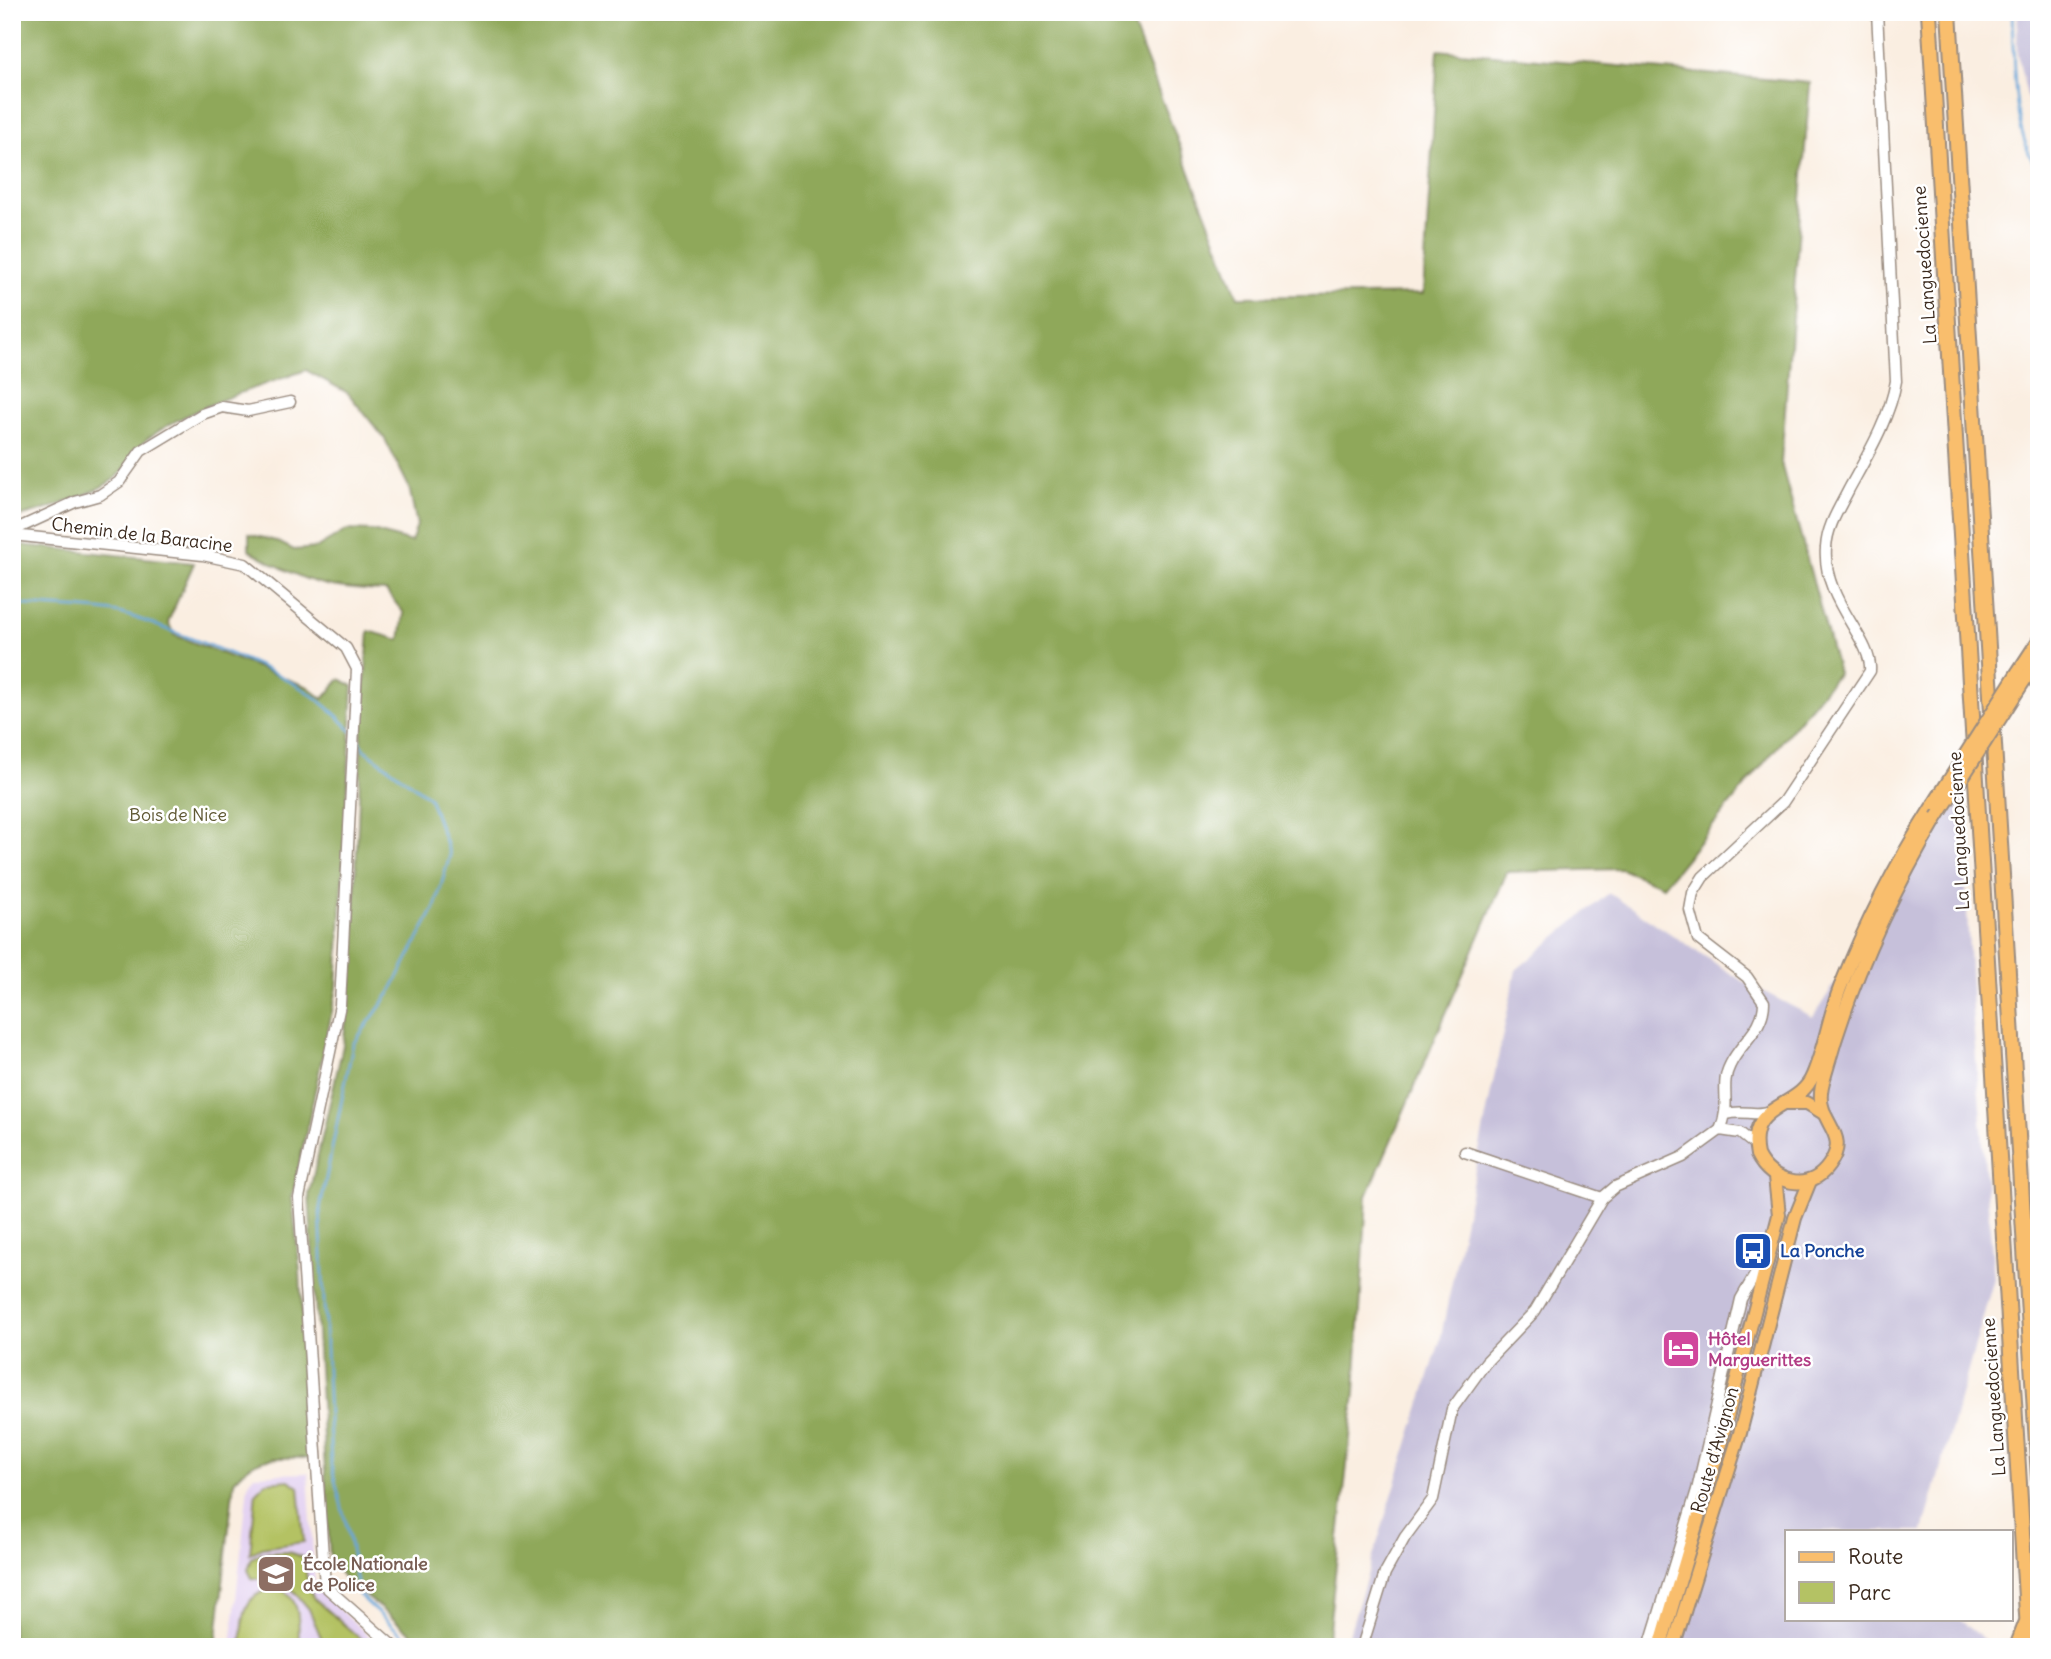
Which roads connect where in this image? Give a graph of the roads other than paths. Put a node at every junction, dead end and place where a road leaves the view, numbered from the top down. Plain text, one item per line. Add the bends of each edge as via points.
1 (1877, 12) edge
2 (1929, 12) edge
3 (1949, 12) edge
4 (290, 402) dead end
5 (12, 533) edge
6 (2039, 639) edge
7 (2039, 657) edge
8 (2022, 674) junction
9 (1936, 810) junction
10 (1774, 1108) junction
11 (1825, 1114) junction
12 (1727, 1115) junction
13 (1720, 1130) junction
14 (1755, 1146) junction
15 (1465, 1152) dead end
16 (1775, 1177) junction
17 (1810, 1181) junction
18 (1602, 1198) junction
19 (1773, 1240) junction
20 (2039, 1477) edge
21 (2028, 1619) junction
22 (394, 1647) edge
23 (1362, 1647) edge
24 (1649, 1647) edge
25 (1660, 1647) edge
26 (1673, 1647) edge
27 (2017, 1647) edge
28 (2029, 1647) edge

1 - 12 street via 1896,381 1889,407 1834,519 1826,556 1830,586 1869,656 1870,671 1789,795 1703,877 1693,893 1689,910 1698,939 1748,977 1763,1002 1761,1022 1726,1075
2 - 21 highway, La Languedocienne
3 - 20 highway
4 - 5 street via 248,411 222,407 202,414 141,451 119,482 100,495
5 - 22 street, Chemin de la Baracine via 245,564 346,648 357,669 340,1006 299,1198 325,1586
6 - 8 main road
7 - 8 main road
8 - 9 main road, bridge
9 - 10 main road via 1868,922 1839,990 1813,1076 1802,1090
9 - 11 main road via 1851,987 1822,1088
10 - 11 main road via 1807,1103
10 - 12 street via 1759,1114 1742,1110
10 - 14 main road via 1758,1126
11 - 17 main road via 1833,1125 1836,1152 1830,1164
12 - 13 street
13 - 14 street via 1740,1133
13 - 18 street via 1683,1157 1615,1187
14 - 16 main road via 1761,1164
15 - 18 street
16 - 17 main road via 1786,1182
16 - 19 main road, Route d'Avignon via 1779,1215
17 - 26 main road, Route d'Avignon via 1795,1218 1740,1433
18 - 23 street via 1535,1311 1486,1362 1456,1402 1431,1505 1405,1537 1385,1573
19 - 24 street via 1741,1298 1697,1489
19 - 25 main road, Route d'Avignon via 1721,1441
21 - 27 highway
21 - 28 highway, La Languedocienne

